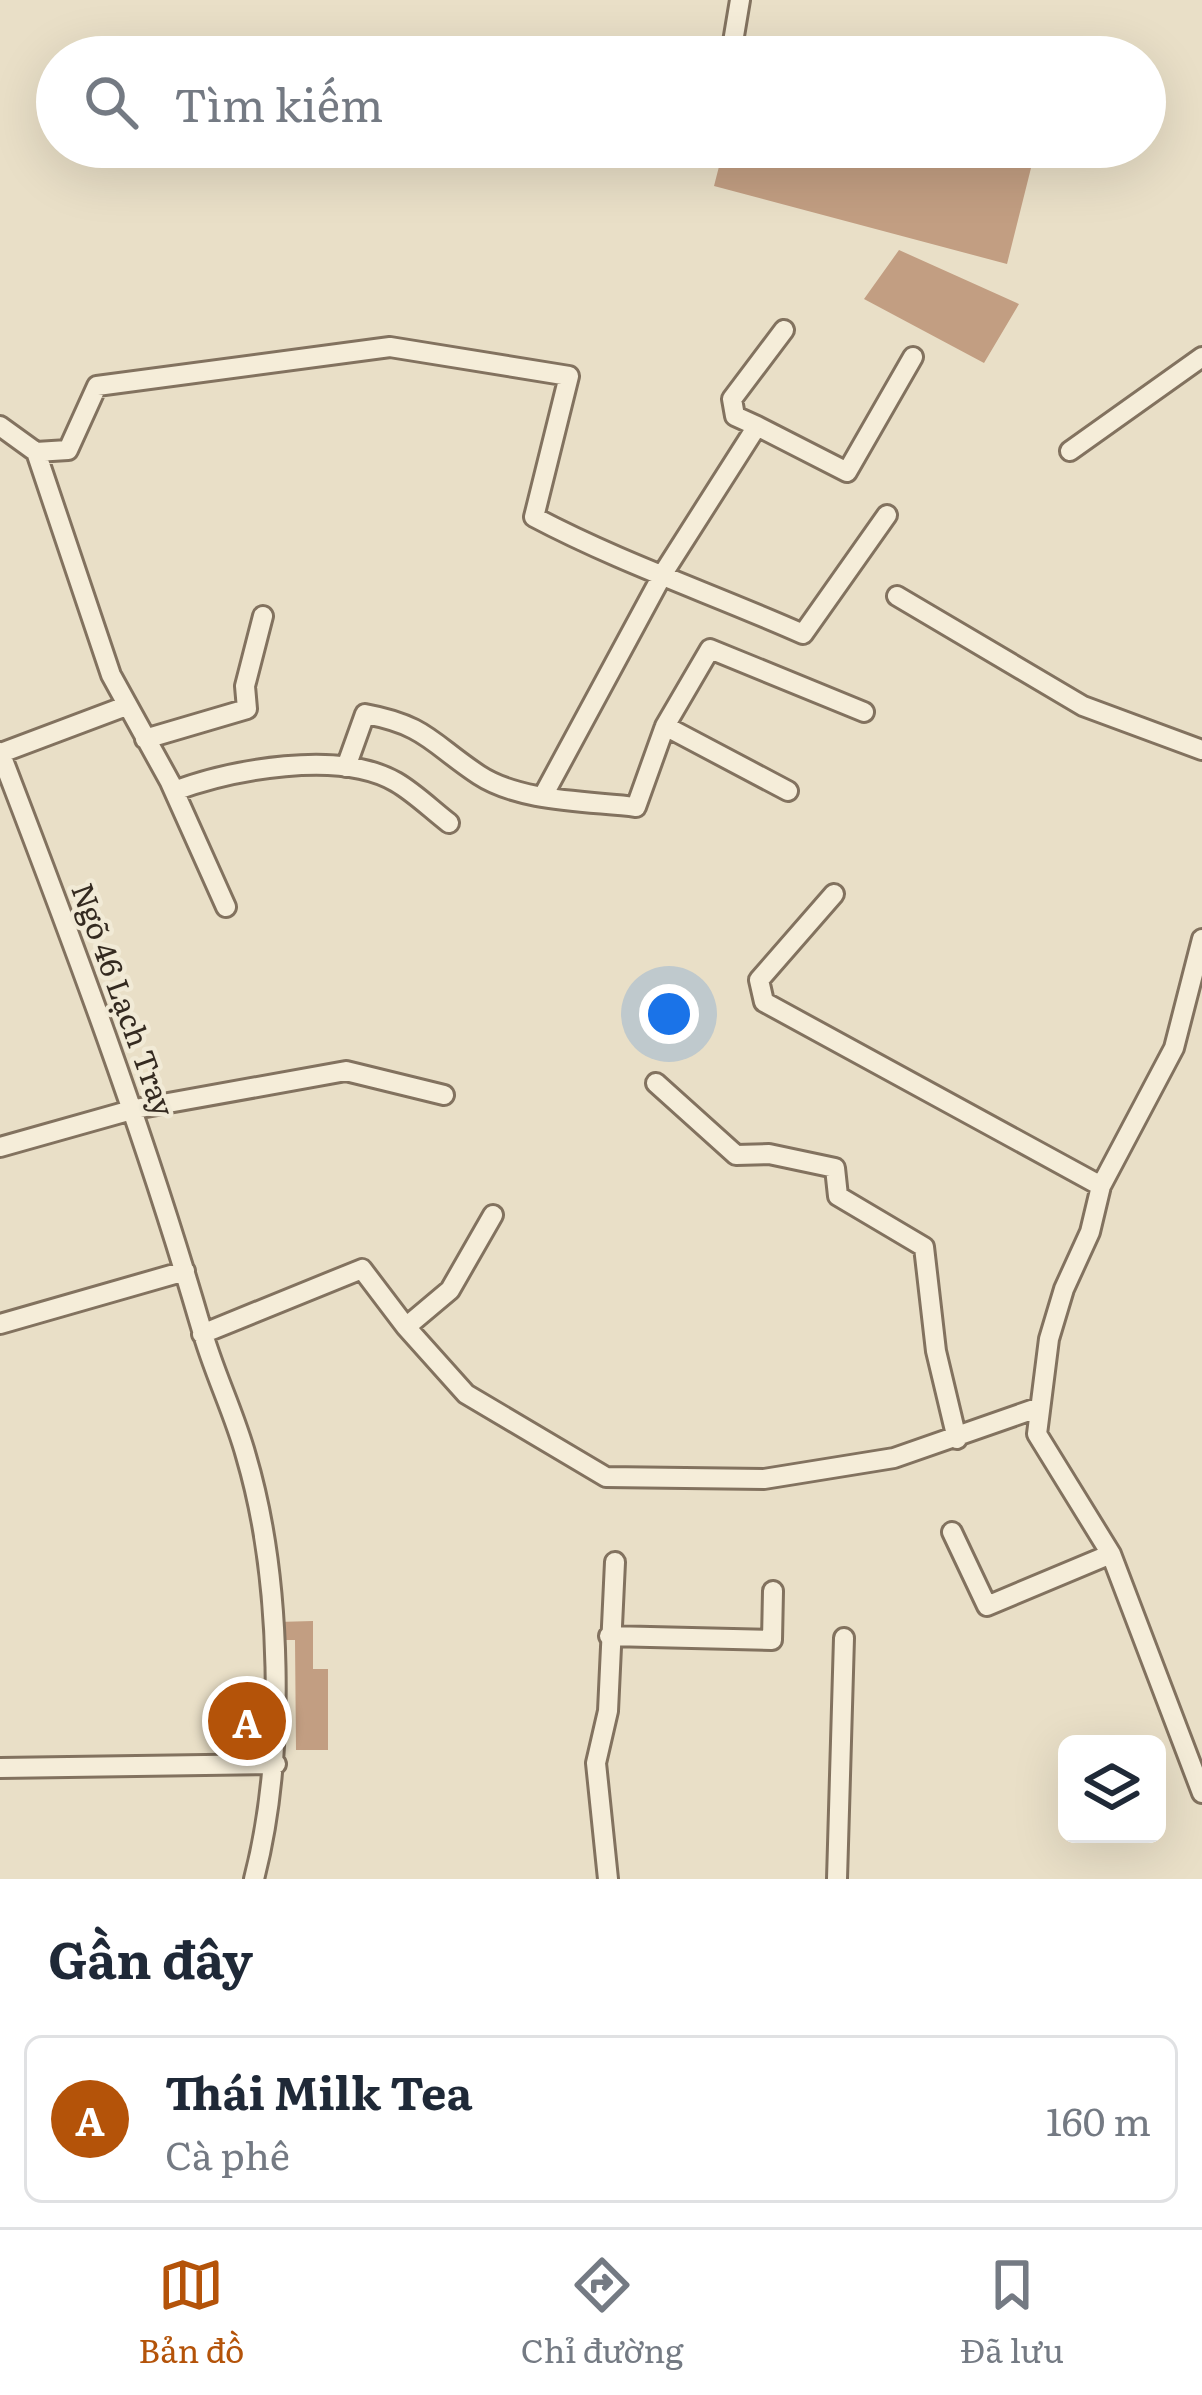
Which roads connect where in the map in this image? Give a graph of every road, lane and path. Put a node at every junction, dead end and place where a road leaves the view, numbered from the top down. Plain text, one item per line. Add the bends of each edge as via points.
1 (740, 0) edge
2 (734, 36) edge
3 (784, 330) dead end
4 (913, 357) dead end
5 (1202, 357) edge
6 (757, 425) junction
7 (0, 427) edge
8 (36, 452) junction
9 (1070, 452) dead end
10 (887, 515) dead end
11 (664, 572) junction
12 (897, 596) dead end
13 (263, 616) dead end
14 (126, 706) junction
15 (864, 712) dead end
16 (665, 726) junction
17 (145, 740) junction
18 (1202, 750) edge
19 (0, 752) edge
20 (346, 766) junction
21 (173, 791) junction
22 (788, 791) dead end
23 (543, 796) junction
24 (449, 823) dead end
25 (834, 894) dead end
26 (226, 907) dead end
27 (1202, 939) edge
28 (656, 1083) dead end
29 (444, 1095) dead end
30 (135, 1109) junction
31 (0, 1147) edge
32 (1101, 1186) junction
33 (493, 1215) dead end
34 (184, 1270) junction
35 (0, 1324) edge
36 (406, 1327) junction
37 (202, 1334) junction
38 (1040, 1407) junction
39 (957, 1439) junction
40 (952, 1532) dead end
41 (1111, 1554) junction
42 (616, 1562) dead end
43 (773, 1591) dead end
44 (609, 1636) junction
45 (844, 1638) dead end
46 (276, 1764) junction
47 (0, 1768) edge
48 (1202, 1793) edge
49 (254, 1879) edge
50 (608, 1879) edge
51 (837, 1879) edge

1 - 2 lane
3 - 6 lane via 732,399 735,416
4 - 6 lane via 847,472
5 - 9 lane
6 - 11 lane
7 - 8 lane
8 - 11 lane via 68,449 97,386 390,347 569,376 534,517 589,547
8 - 14 lane
10 - 11 lane via 803,634
11 - 23 lane
12 - 18 lane via 1083,706
13 - 17 lane via 245,686 248,709
14 - 17 lane
14 - 19 lane
15 - 16 lane via 710,649
16 - 22 lane
16 - 23 lane via 636,807
17 - 21 lane
19 - 30 lane, Ngõ 46 Lạch Tray
20 - 21 lane via 228,771
20 - 23 lane via 364,713 426,732 481,777
20 - 24 lane via 394,780
21 - 26 lane
25 - 32 lane via 759,980 764,1002
27 - 32 lane via 1174,1048
28 - 39 lane via 736,1155 836,1168 838,1196 924,1247
29 - 30 lane via 346,1071
30 - 31 lane
30 - 34 lane, Ngõ 46 Lạch Tray
32 - 38 lane via 1049,1339
33 - 36 lane via 450,1290
34 - 35 lane
34 - 37 lane, Ngõ 46 Lạch Tray
36 - 37 lane via 362,1269
36 - 39 lane via 466,1394 606,1478 764,1479
37 - 46 lane, Ngõ 46 Lạch Tray via 247,1457 265,1555
38 - 39 lane
38 - 41 lane via 1037,1434
40 - 41 lane via 987,1606
41 - 48 lane
42 - 44 lane
43 - 44 lane via 772,1640
44 - 50 lane via 608,1711 596,1763
45 - 51 lane
46 - 47 lane
46 - 49 lane, Ngõ 46 Lạch Tray

